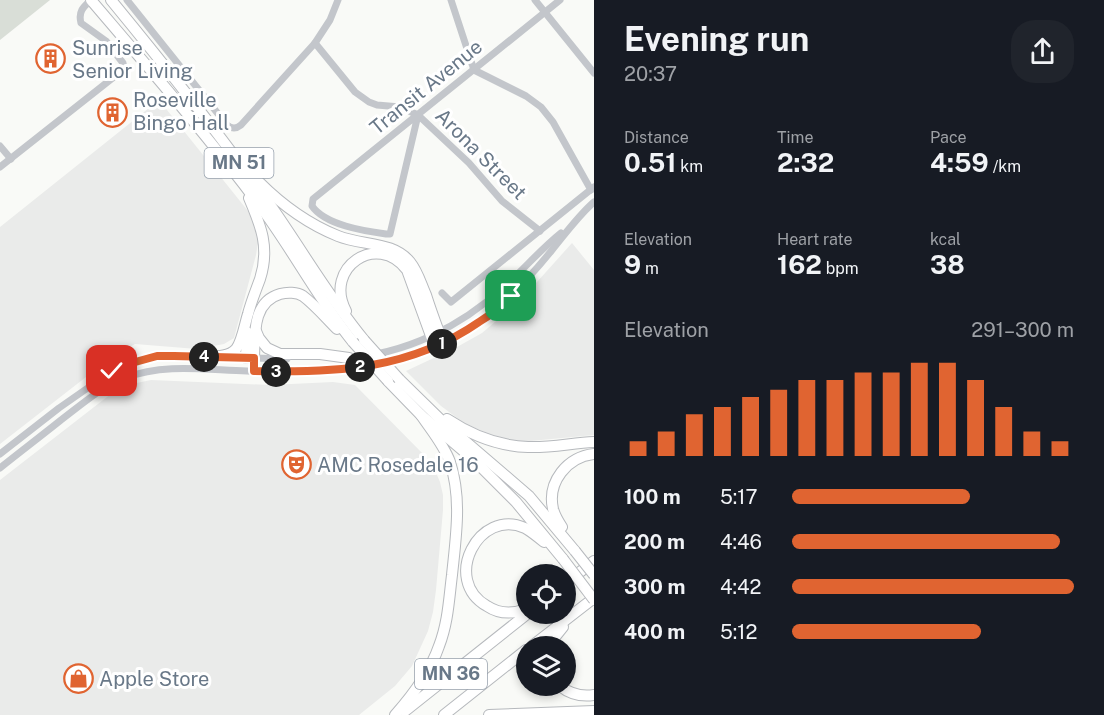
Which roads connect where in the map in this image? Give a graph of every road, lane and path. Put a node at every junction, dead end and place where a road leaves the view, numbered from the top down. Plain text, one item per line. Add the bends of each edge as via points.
1 (91, 0) edge
2 (111, 0) edge
3 (127, 0) edge
4 (338, 0) edge
5 (451, 0) edge
6 (535, 0) edge
7 (560, 0) edge
8 (545, 12) junction
9 (315, 43) junction
10 (474, 70) junction
11 (594, 73) edge
12 (418, 115) junction
13 (224, 144) junction
14 (0, 146) edge
15 (10, 159) junction
16 (0, 167) edge
17 (243, 184) junction
18 (592, 188) edge
19 (594, 202) edge
20 (570, 226) junction
21 (540, 231) junction
22 (442, 293) dead end
23 (251, 302) junction
24 (255, 325) junction
25 (356, 338) junction
26 (437, 340) junction
27 (200, 357) junction
28 (250, 358) junction
29 (349, 358) junction
30 (249, 371) junction
31 (393, 380) junction
32 (413, 394) junction
33 (59, 408) junction
34 (421, 415) junction
35 (65, 417) junction
36 (594, 441) edge
37 (0, 454) edge
38 (594, 454) edge
39 (0, 468) edge
40 (574, 551) junction
41 (563, 560) junction
42 (594, 561) edge
43 (576, 575) edge
44 (594, 575) edge
45 (594, 599) edge
46 (580, 608) junction
47 (516, 612) edge
48 (516, 623) edge
49 (545, 636) edge
50 (557, 636) edge
51 (516, 659) edge
52 (576, 695) edge
53 (594, 695) edge
54 (594, 711) edge
55 (395, 715) edge
56 (400, 715) edge
57 (444, 715) edge
58 (489, 715) edge

1 - 15 street via 81,9 81,23 106,41 125,67
1 - 17 highway, MN 51
2 - 13 highway, MN 51
3 - 9 street via 233,128 241,125
4 - 9 street
5 - 10 street
6 - 8 street
7 - 8 street, Transit Avenue
8 - 10 street, Transit Avenue
8 - 11 street
9 - 12 street, Arona Street via 362,98
10 - 12 street, Transit Avenue
10 - 18 street via 541,107
12 - 12 street, Transit Avenue via 390,234 345,227 316,212 313,199
12 - 21 street, Arona Street via 502,201
13 - 25 highway, MN 51 via 273,210
13 - 26 highway via 273,196 311,223 354,242 389,247 409,260 418,274
14 - 15 street
15 - 16 street
17 - 23 highway via 260,222 265,248 261,277
17 - 25 highway, MN 51 via 319,295
18 - 21 street
19 - 20 street
20 - 26 street via 493,296
20 - 26 street via 509,299 465,332
21 - 22 street via 451,303
23 - 27 highway via 237,349
23 - 28 highway via 247,331
24 - 25 highway via 268,300 292,293 302,296 337,329
24 - 28 highway
24 - 29 highway via 263,345 271,351
25 - 26 highway via 342,302 341,283 355,261 367,254 381,253 406,268
25 - 31 highway, MN 51, bridge
26 - 29 street
26 - 30 street via 398,360 358,367 315,372
27 - 28 street
27 - 33 street via 157,356 128,364
28 - 29 street
28 - 30 street
30 - 35 street via 149,371 109,385
31 - 32 highway, MN 51
31 - 34 highway, MN 51
32 - 36 highway via 455,424 502,444 540,447
32 - 40 highway, MN 51 via 529,496
33 - 35 street
33 - 37 street
34 - 41 highway, MN 51 via 516,502
34 - 55 highway via 449,459 458,514 447,619 426,675
35 - 39 street
38 - 40 highway via 568,465 553,489 554,513
40 - 44 highway, MN 51, bridge
41 - 45 highway, MN 51, bridge
41 - 47 highway via 533,533 518,526 490,529 473,545 466,574 474,596 496,611
42 - 43 highway
45 - 46 highway
46 - 49 highway
46 - 50 highway
48 - 56 highway, MN 36
51 - 57 highway, MN 36
52 - 53 highway
54 - 58 highway

